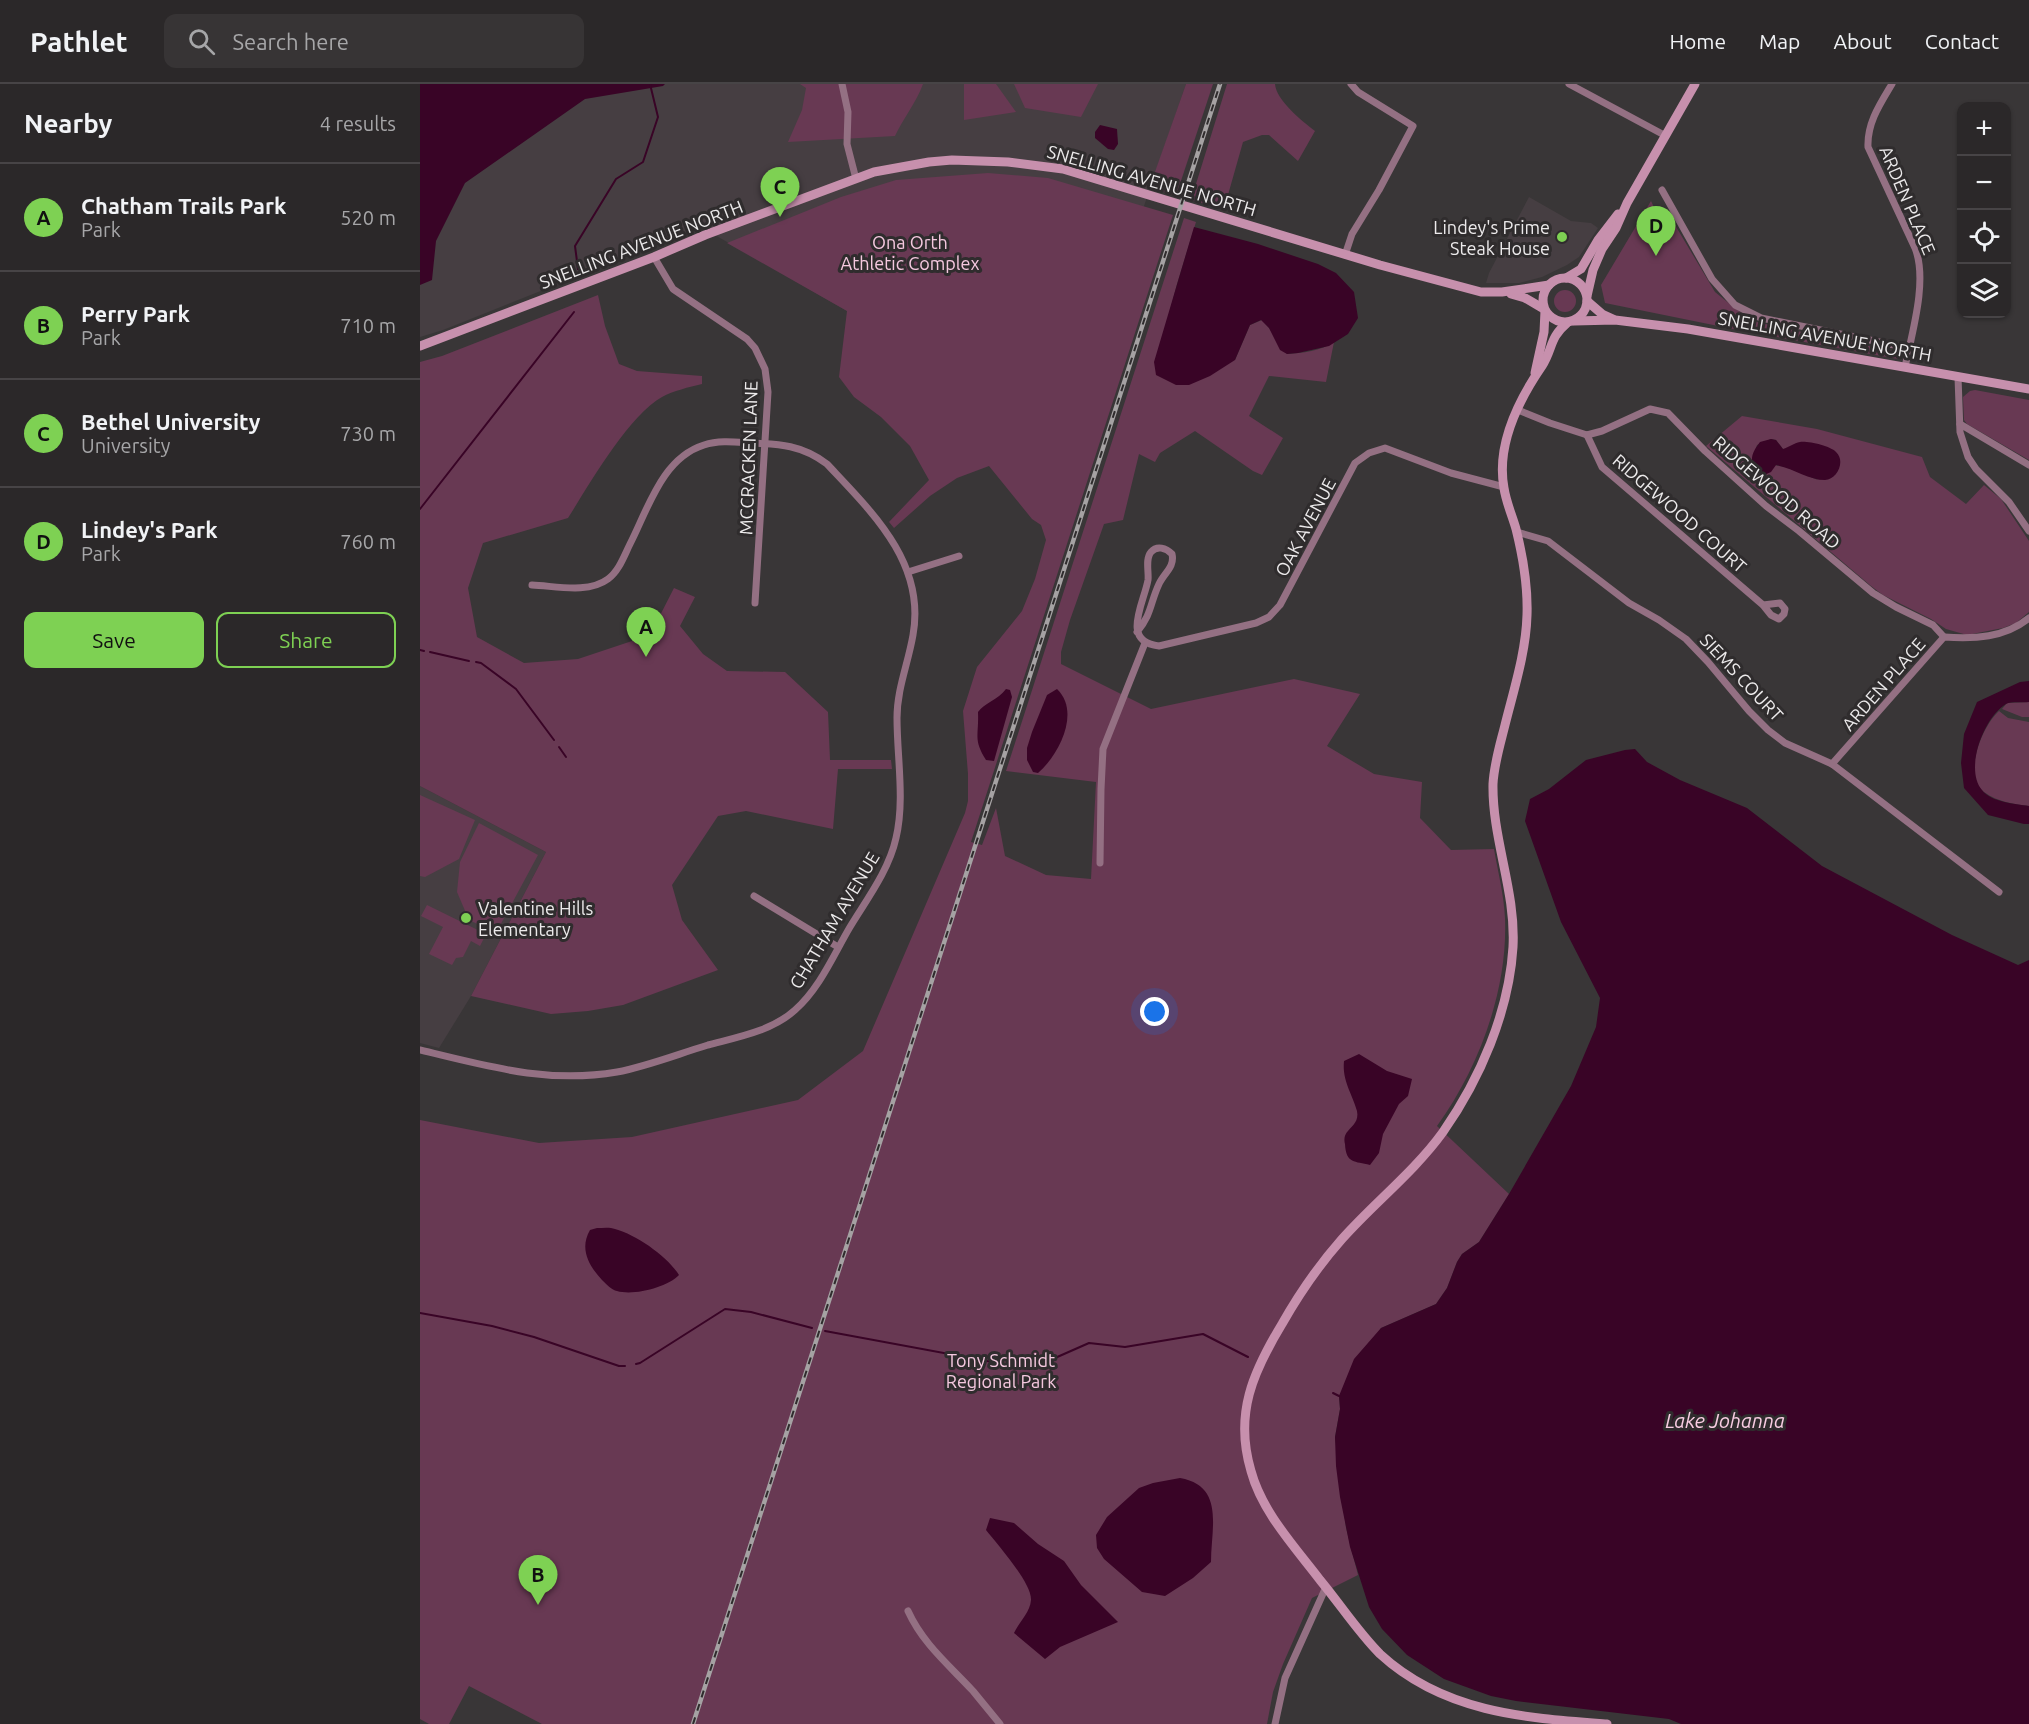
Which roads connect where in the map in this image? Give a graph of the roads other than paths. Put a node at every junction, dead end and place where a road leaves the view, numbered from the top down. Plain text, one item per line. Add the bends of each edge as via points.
1 (842, 84) edge
2 (1351, 84) edge
3 (1569, 84) edge
4 (1695, 84) edge
5 (1892, 84) edge
6 (1666, 136) junction
7 (856, 179) junction
8 (1662, 190) dead end
9 (1627, 203) junction
10 (1346, 255) junction
11 (654, 257) junction
12 (1566, 278) junction
13 (1549, 285) junction
14 (1502, 292) junction
15 (1587, 298) junction
16 (1544, 310) junction
17 (1615, 320) junction
18 (1571, 322) junction
19 (420, 346) edge
20 (1909, 348) junction
21 (1905, 367) junction
22 (1958, 377) junction
23 (1533, 378) junction
24 (2029, 389) edge
25 (1518, 410) junction
26 (1959, 423) junction
27 (1587, 435) junction
28 (766, 444) junction
29 (2029, 465) edge
30 (1504, 487) junction
31 (2029, 531) edge
32 (1517, 532) junction
33 (959, 556) dead end
34 (908, 572) junction
35 (532, 585) dead end
36 (755, 603) dead end
37 (1763, 605) dead end
38 (2029, 618) edge
39 (1137, 632) junction
40 (1944, 637) junction
41 (1145, 643) junction
42 (1832, 764) junction
43 (1100, 863) dead end
44 (1999, 892) dead end
45 (753, 896) dead end
46 (838, 947) junction
47 (420, 1050) edge
48 (1326, 1587) junction
49 (908, 1611) dead end
50 (1000, 1724) edge
51 (1275, 1724) edge
52 (1607, 1724) edge

1 - 7 street
2 - 10 street via 1413,126 1352,234
3 - 6 street
4 - 6 street
5 - 20 street, ARDEN PLACE via 1869,129 1868,147 1918,256 1920,284
6 - 9 street
7 - 10 street, SNELLING AVENUE NORTH via 929,162 1036,164 1097,178
7 - 11 street, SNELLING AVENUE NORTH
8 - 20 street, SNELLING AVENUE NORTH via 1712,279 1735,305 1769,321
9 - 12 street via 1581,269
9 - 15 street via 1593,270
10 - 14 street, SNELLING AVENUE NORTH via 1481,292
11 - 19 street, SNELLING AVENUE NORTH
11 - 28 street, MCCRACKEN LANE via 673,289 742,335 761,358 768,380
12 - 13 street
12 - 15 street via 1580,284
13 - 14 street, SNELLING AVENUE NORTH
13 - 16 street via 1543,294
14 - 16 street, SNELLING AVENUE NORTH via 1525,298
15 - 17 street, SNELLING AVENUE NORTH via 1602,314
15 - 18 street via 1585,310
16 - 18 street via 1553,320
16 - 23 street via 1544,332
17 - 18 street, SNELLING AVENUE NORTH
17 - 21 street, SNELLING AVENUE NORTH
18 - 23 street via 1553,338 1546,359
20 - 21 street, ARDEN PLACE
21 - 22 street, SNELLING AVENUE NORTH
22 - 24 street, SNELLING AVENUE NORTH
22 - 26 street
23 - 25 street
25 - 27 street
25 - 30 street via 1507,436
26 - 29 street
26 - 31 street via 1968,457 2009,502
27 - 37 street, RIDGEWOOD COURT via 1602,467
27 - 40 street, RIDGEWOOD ROAD via 1650,409 1668,413 1766,506 1873,593 1933,625
28 - 34 street, CHATHAM AVENUE via 807,450 827,464 885,529
28 - 35 street, CHATHAM AVENUE via 716,442 682,455 663,478 620,565 608,580 584,587
28 - 36 street, MCCRACKEN LANE
30 - 32 street
30 - 41 street, OAK AVENUE via 1451,473 1385,448 1376,450 1355,463 1280,605 1269,617 1159,646
32 - 42 street, SIEMS COURT via 1548,541 1629,603 1681,635 1768,730 1785,743
32 - 48 street via 1526,575 1525,642 1493,787 1513,924 1511,968 1500,1012 1473,1082 1443,1131 1414,1168 1342,1239 1301,1292 1262,1357 1246,1404 1245,1441 1256,1487 1275,1520
33 - 34 street
34 - 46 street, CHATHAM AVENUE via 915,616 898,698 900,809 896,839 884,870
38 - 40 street, ARDEN PLACE via 2006,632 1990,636
39 - 39 street via 1148,620 1159,583 1173,562 1172,554 1164,548 1155,549 1149,556
39 - 41 street
40 - 42 street, ARDEN PLACE
41 - 43 street via 1103,749
42 - 44 street, SIEMS COURT
45 - 46 street
46 - 47 street, CHATHAM AVENUE via 810,993 785,1018 763,1029 632,1069 592,1076 541,1076
48 - 51 street via 1285,1678
48 - 52 street via 1376,1649 1408,1676 1441,1693 1511,1715
49 - 50 street via 929,1646

